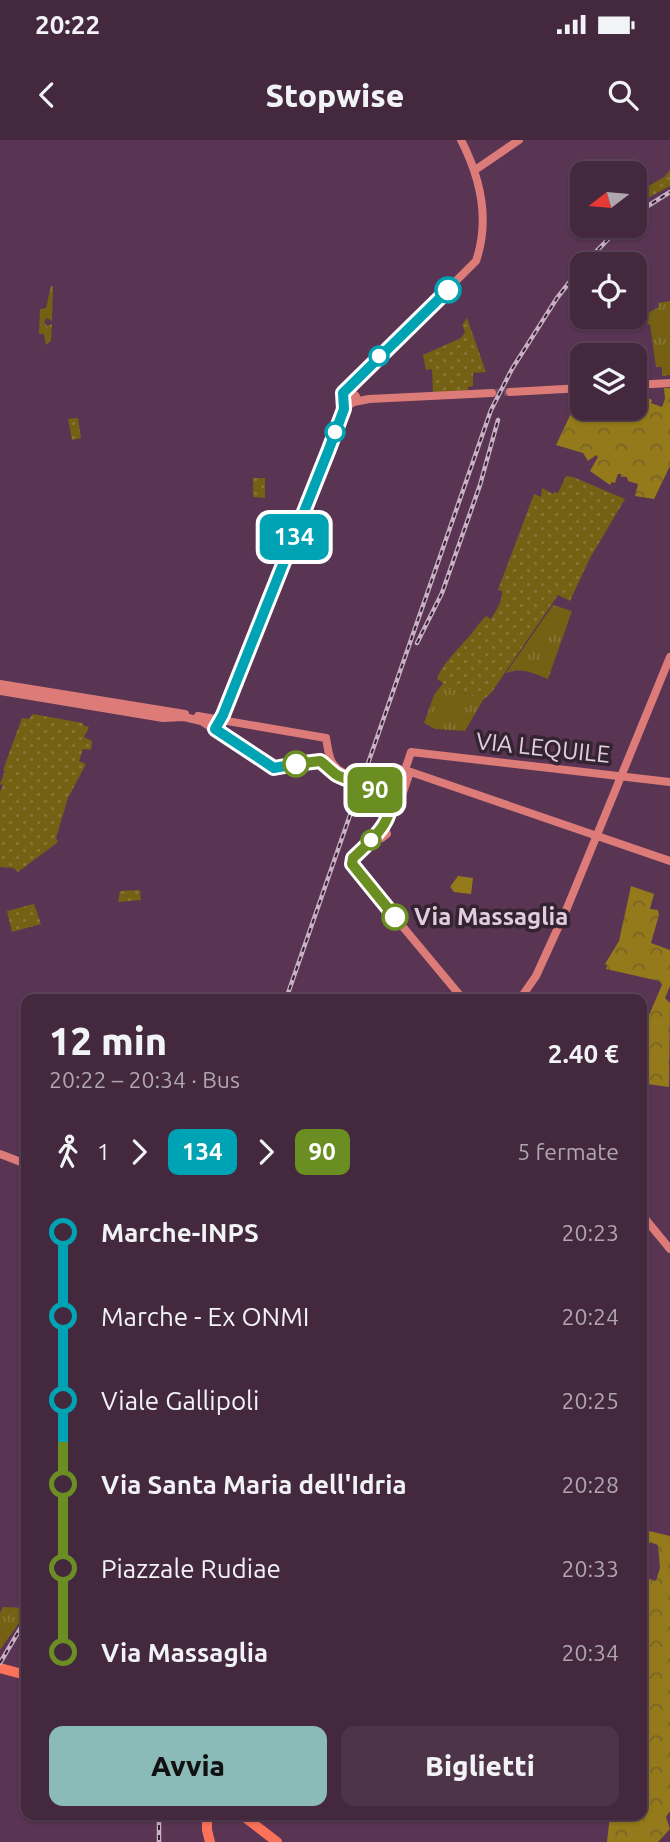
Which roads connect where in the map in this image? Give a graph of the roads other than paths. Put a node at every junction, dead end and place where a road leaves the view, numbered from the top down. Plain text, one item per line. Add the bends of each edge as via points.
1 (464, 140) edge
2 (519, 140) edge
3 (477, 168) junction
4 (670, 383) edge
5 (647, 384) edge
6 (570, 389) edge
7 (514, 391) tunnel mouth
8 (492, 393) tunnel mouth
9 (351, 399) junction
10 (670, 657) edge
11 (0, 684) edge
12 (0, 691) edge
13 (220, 720) junction
14 (215, 729) junction
15 (326, 737) junction
16 (327, 767) junction
17 (407, 771) junction
18 (622, 776) junction
19 (670, 782) edge
20 (402, 787) junction
21 (383, 794) junction
22 (396, 804) junction
23 (389, 816) junction
24 (381, 832) junction
25 (597, 836) junction
26 (670, 861) edge
27 (459, 994) edge
28 (523, 994) edge
29 (0, 1154) edge
30 (21, 1162) edge
31 (647, 1222) edge
32 (670, 1249) edge
33 (0, 1666) edge
34 (21, 1672) edge
35 (209, 1820) edge
36 (257, 1822) edge
37 (210, 1842) edge
38 (277, 1842) edge
39 (283, 1842) edge

1 - 3 main road
2 - 3 main road
3 - 9 main road via 485,225 478,263 371,368
4 - 5 main road
6 - 7 main road
8 - 9 main road
9 - 13 main road
10 - 18 main road
11 - 13 main road
12 - 14 main road via 172,719 184,717
13 - 14 main road
13 - 15 main road
14 - 16 main road via 274,768 314,760
15 - 16 main road via 322,752
15 - 20 main road via 329,757 338,770 378,786
16 - 21 main road
17 - 18 main road, VIA LEQUILE via 411,752
17 - 20 main road
17 - 25 main road
18 - 19 main road, VIA LEQUILE
18 - 25 main road
20 - 22 main road
21 - 22 main road
21 - 23 main road
22 - 23 main road
22 - 24 main road
23 - 24 main road
24 - 27 main road via 353,858 353,867
25 - 26 main road
25 - 28 main road via 536,976
29 - 30 main road
31 - 32 main road
33 - 34 highway
35 - 37 highway
36 - 38 highway
36 - 39 highway

